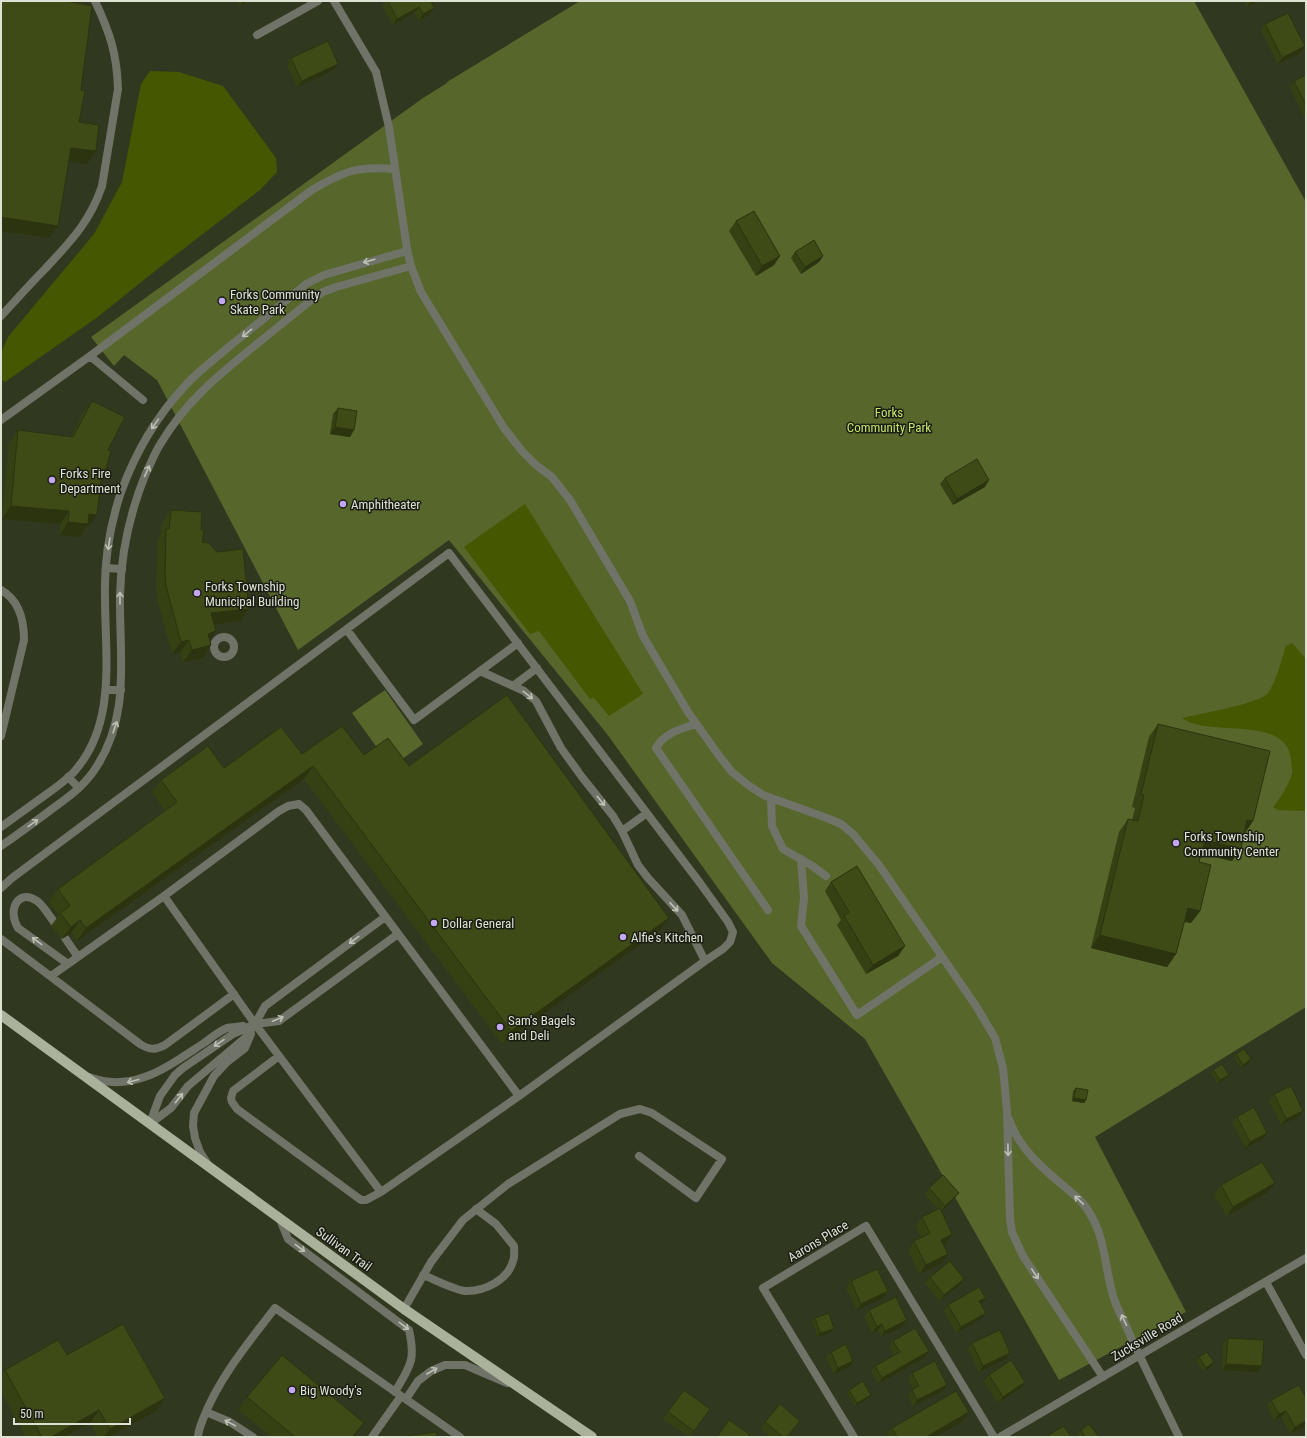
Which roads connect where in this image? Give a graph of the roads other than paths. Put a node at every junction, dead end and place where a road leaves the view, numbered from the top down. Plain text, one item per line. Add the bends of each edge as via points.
1 (95, 1) edge
2 (318, 1) edge
3 (334, 1) edge
4 (257, 35) dead end
5 (395, 169) junction
6 (407, 251) junction
7 (411, 266) junction
8 (1, 316) edge
9 (90, 356) junction
10 (143, 400) dead end
11 (1, 420) edge
12 (106, 568) junction
13 (122, 569) junction
14 (1, 590) edge
15 (347, 630) junction
16 (518, 643) junction
17 (537, 668) junction
18 (480, 671) junction
19 (513, 686) junction
20 (106, 690) junction
21 (122, 690) junction
22 (696, 724) junction
23 (1, 736) edge
24 (68, 777) junction
25 (79, 788) junction
26 (771, 799) junction
27 (647, 813) junction
28 (1, 827) edge
29 (622, 831) junction
30 (1, 846) edge
31 (801, 859) junction
32 (826, 876) dead end
33 (1, 888) edge
34 (164, 896) junction
35 (768, 910) dead end
36 (385, 917) junction
37 (55, 923) dead end
38 (398, 934) junction
39 (65, 938) dead end
40 (1, 939) edge
41 (78, 957) junction
42 (942, 957) junction
43 (706, 961) junction
44 (68, 964) junction
45 (51, 976) junction
46 (234, 994) junction
47 (1, 1015) edge
48 (255, 1024) junction
49 (279, 1056) junction
50 (85, 1076) junction
51 (519, 1096) junction
52 (1007, 1111) junction
53 (150, 1123) junction
54 (639, 1156) dead end
55 (207, 1164) junction
56 (381, 1192) junction
57 (476, 1209) junction
58 (279, 1216) junction
59 (1306, 1258) edge
60 (423, 1275) junction
61 (1266, 1282) junction
62 (404, 1309) junction
63 (1139, 1355) junction
64 (1306, 1355) edge
65 (1103, 1377) junction
66 (522, 1389) junction
67 (401, 1396) junction
68 (206, 1412) junction
69 (198, 1437) edge
70 (253, 1437) edge
71 (372, 1437) edge
72 (460, 1437) edge
73 (592, 1437) edge
74 (854, 1437) edge
75 (994, 1437) edge
76 (1000, 1437) edge
77 (1179, 1437) edge

1 - 8 street via 112,41 118,75 102,186 90,213 74,237
2 - 4 street
3 - 5 street via 376,72
5 - 6 street
5 - 9 street via 373,167 353,171 330,179 312,190
6 - 7 street
6 -> 12 street via 324,275 311,282 205,367 184,387 147,436 134,461 116,511
13 -> 7 street via 126,537 136,498 160,443 195,397 215,378 323,292
7 - 22 street via 426,300 508,433 525,455 558,484 570,500 630,601 643,636
9 - 10 street
9 - 11 street
12 - 13 street
12 - 20 street
21 -> 13 street
14 - 23 street via 15,603 24,629 24,640
15 - 16 street via 449,553
15 - 18 street via 414,720
15 - 33 street
16 - 17 street
16 - 18 street
17 - 19 street
17 - 27 street
18 - 19 street
19 -> 29 street via 536,701 561,748
20 - 21 street
20 - 24 street via 102,715 92,742
25 -> 21 street via 93,772 106,748 117,719
22 - 26 street via 732,772
22 - 35 street via 675,731 660,740 656,748
24 - 25 street
24 - 28 street
30 -> 25 street
26 - 31 street via 772,826 783,848
26 - 42 street via 828,818 853,834 879,865
27 - 29 street
27 - 43 street via 733,932 730,942 723,950
29 -> 43 street via 638,865 682,915
31 - 32 street
31 - 42 street via 804,898 801,926 857,1014
34 - 36 street via 279,811 299,804
34 - 41 street
34 - 46 street
36 - 38 street
36 -> 48 street via 265,1006
44 -> 37 street via 18,928 13,919 14,905 21,899 33,899
48 -> 38 street via 279,1021
38 - 51 street
39 - 41 street
40 - 45 street
41 - 44 street
42 - 52 street via 995,1038 1002,1062
43 - 51 street
44 - 45 street
45 - 46 street via 149,1049 165,1045
46 - 48 street
47 - 50 main road, Sullivan Trail
48 - 49 street
48 -> 50 street via 228,1028 181,1058 142,1078 119,1083
53 -> 48 street via 171,1108 188,1086 245,1038
48 -> 53 street via 233,1034 182,1068 160,1096
48 - 55 street via 245,1048 214,1076 194,1114 195,1138
49 - 56 street
49 - 56 street via 233,1091 230,1098 234,1105 361,1200
50 - 53 main road, Sullivan Trail
51 - 56 street
63 -> 52 street via 1114,1300 1103,1244 1087,1208 1024,1148 1014,1132
52 -> 65 street via 1012,1232 1023,1256
53 - 55 main road, Sullivan Trail
54 - 57 street via 696,1198 722,1159 652,1113 640,1109 620,1114 568,1145 508,1184
55 - 58 main road, Sullivan Trail
57 - 60 street via 463,1220
57 - 60 street via 496,1224 514,1246 513,1261 507,1274 484,1288 466,1291
58 - 62 main road, Sullivan Trail
58 -> 67 street via 288,1239 409,1330 413,1348 412,1362
59 - 61 street, Zucksville Road
60 - 62 street
61 - 63 street, Zucksville Road
61 - 64 street
62 - 66 main road, Sullivan Trail
63 - 65 street, Zucksville Road
63 - 77 street
65 - 76 street, Zucksville Road
67 -> 66 street via 431,1371 445,1365 465,1365
66 - 73 main road, Sullivan Trail
67 - 68 street via 275,1308 218,1386
67 - 71 street
67 - 72 street
68 - 69 street
70 -> 68 street via 230,1422
74 - 75 street, Aarons Place via 763,1288 866,1226

